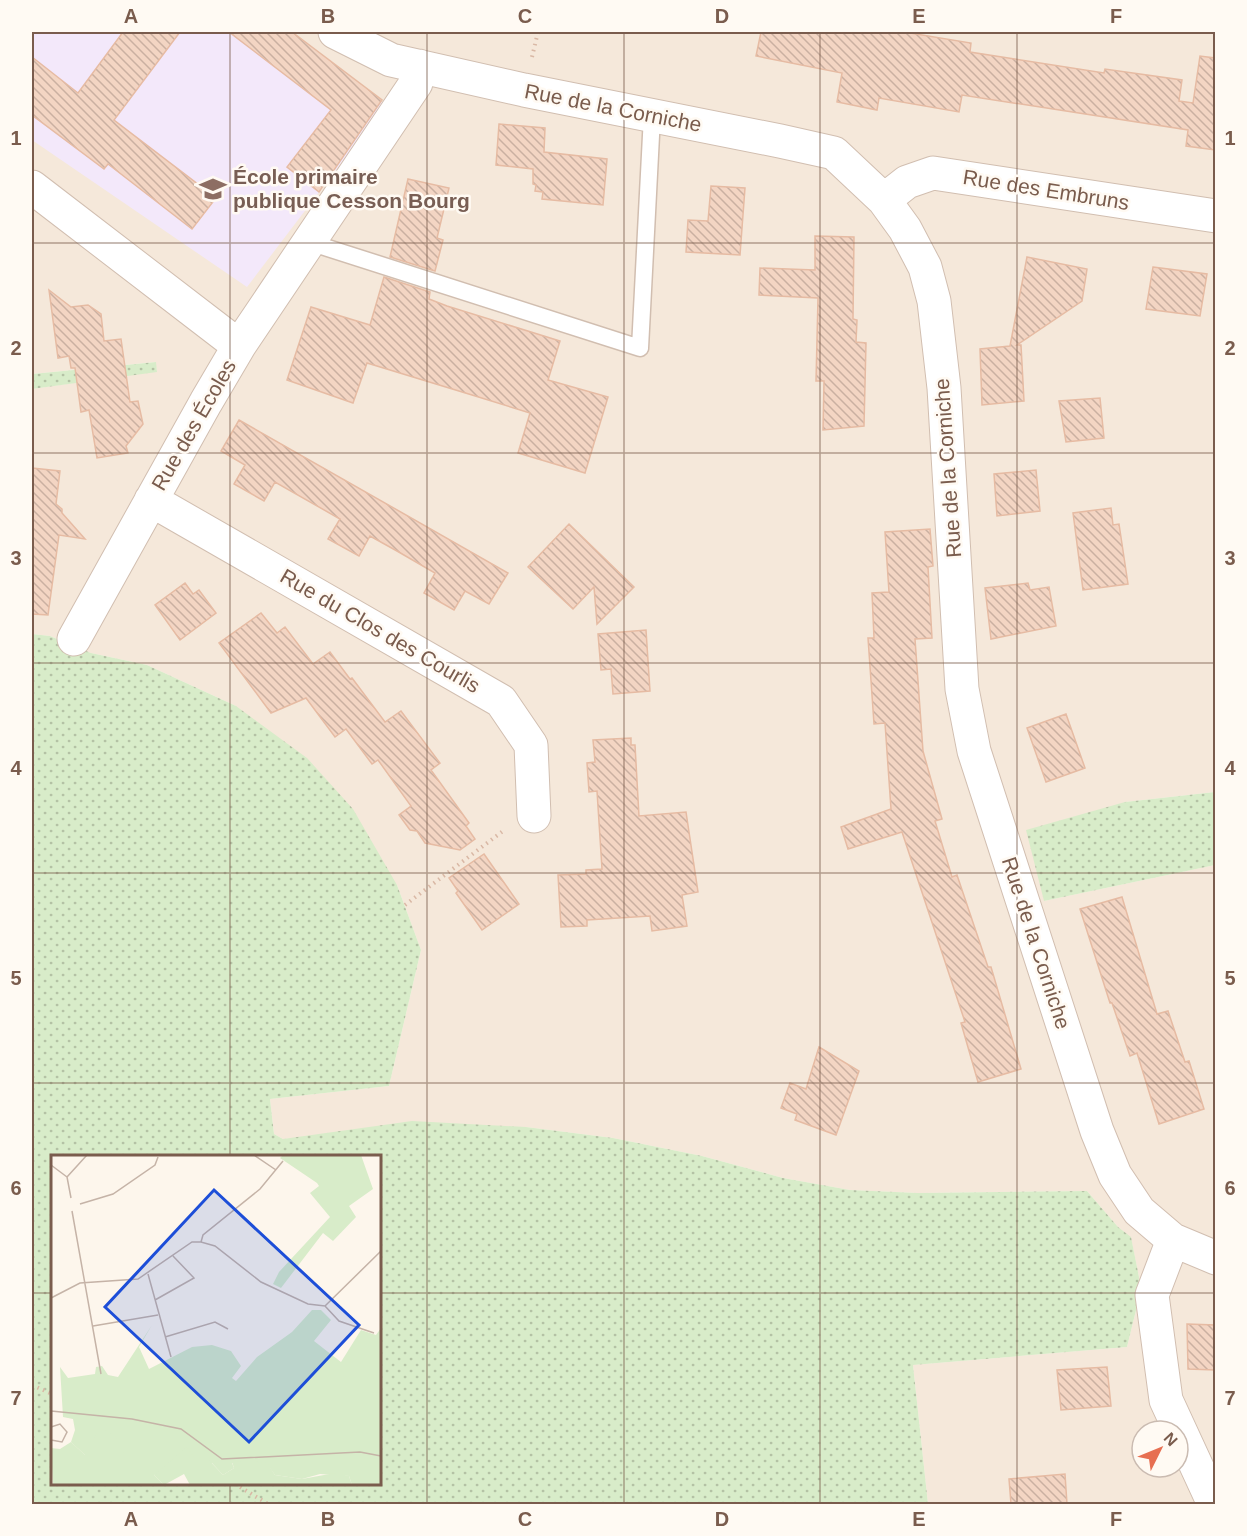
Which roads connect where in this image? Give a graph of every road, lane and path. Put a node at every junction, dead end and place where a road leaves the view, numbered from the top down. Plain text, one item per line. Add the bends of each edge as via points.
1 (335, 32) edge
2 (419, 66) junction
3 (652, 116) junction
4 (32, 187) edge
5 (884, 200) junction
6 (1215, 216) edge
7 (309, 242) junction
8 (239, 346) junction
9 (151, 500) junction
10 (74, 639) dead end
11 (534, 816) joint
12 (405, 905) dead end
13 (1173, 1240) junction
14 (1215, 1258) edge
15 (32, 1385) edge
16 (51, 1394) edge
17 (237, 1485) edge
18 (268, 1504) edge
19 (1214, 1504) edge

1 - 2 street, Rue de la Corniche via 392,60
2 - 3 street, Rue de la Corniche
2 - 7 street via 416,83
3 - 5 street, Rue de la Corniche via 834,153
3 - 7 lane via 640,348
4 - 8 street, Rue des Écoles
5 - 6 street, Rue des Embruns via 908,182 933,173
5 - 13 street, Rue de la Corniche via 905,228 925,267 934,301 944,388 962,689 974,751 1101,1142 1115,1175 1139,1211
7 - 8 street
8 - 9 street, Rue des Écoles
9 - 10 street, Rue des Écoles
9 - 11 street, Rue du Clos des Courlis via 501,700 531,745
11 - 12 path via 505,829
13 - 14 street, Rue de la Corniche
13 - 19 street via 1152,1295 1166,1400
15 - 16 path
17 - 18 path

